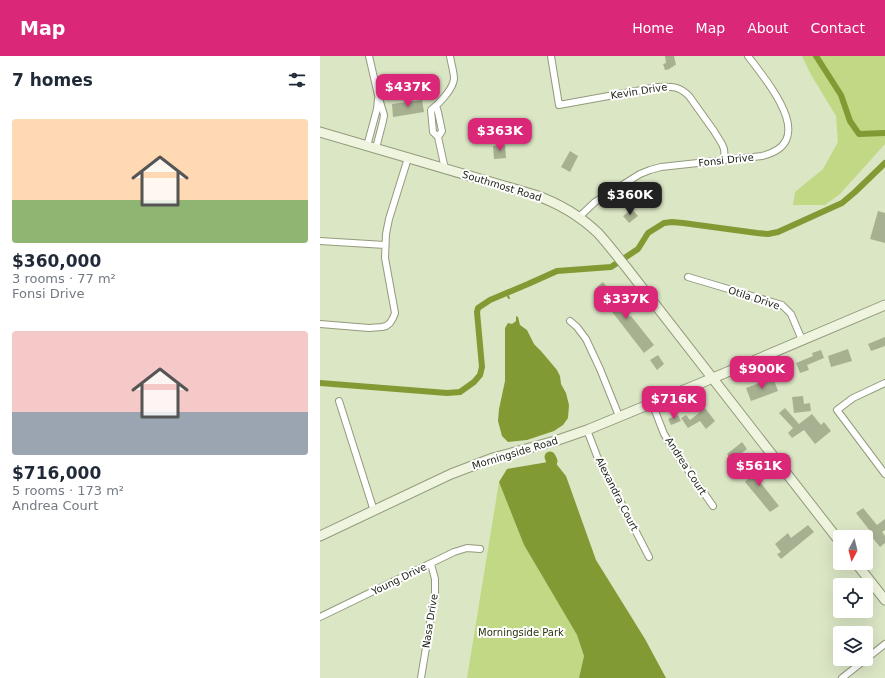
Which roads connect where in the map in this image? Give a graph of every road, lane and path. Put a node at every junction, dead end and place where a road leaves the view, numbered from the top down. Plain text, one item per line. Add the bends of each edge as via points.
1 (369, 56) edge
2 (450, 56) edge
3 (551, 56) edge
4 (748, 56) edge
5 (436, 106) junction
6 (440, 121) junction
7 (432, 123) junction
8 (320, 133) edge
9 (438, 137) junction
10 (371, 147) junction
11 (408, 158) junction
12 (724, 160) junction
13 (445, 169) junction
14 (579, 217) junction
15 (320, 241) edge
16 (385, 245) junction
17 (688, 277) dead end
18 (885, 305) edge
19 (570, 321) dead end
20 (320, 324) edge
21 (802, 340) junction
22 (713, 378) junction
23 (885, 383) edge
24 (339, 401) dead end
25 (652, 402) junction
26 (619, 416) junction
27 (587, 430) junction
28 (885, 474) edge
29 (713, 506) dead end
30 (374, 510) junction
31 (833, 533) edge
32 (320, 536) edge
33 (480, 549) dead end
34 (649, 557) dead end
35 (431, 564) junction
36 (861, 570) edge
37 (885, 600) edge
38 (320, 617) edge
39 (885, 644) edge
40 (421, 678) edge
41 (842, 678) edge

1 - 10 street via 384,115
2 - 5 street via 454,78 452,86
3 - 12 street, Kevin Drive via 559,104 658,87 672,86 684,91 722,144
4 - 12 street, Fonsi Drive via 781,104 789,130 783,145 770,154
5 - 6 street
5 - 7 street via 431,110
6 - 7 street
6 - 9 street via 442,131
7 - 9 street via 433,132
8 - 10 main road, Southmost Road
9 - 13 street
10 - 11 main road, Southmost Road
11 - 13 main road, Southmost Road
11 - 16 street via 389,219
12 - 14 street, Fonsi Drive via 650,170 591,204
13 - 14 main road, Southmost Road via 534,194
14 - 22 main road, Southmost Road via 598,233
15 - 16 street
16 - 20 street via 385,258 394,302 394,314 390,323 382,327 369,328
17 - 21 street, Otila Drive via 782,305 791,314
18 - 21 main road, Morningside Road
19 - 26 street via 586,340
21 - 22 main road, Morningside Road
22 - 25 main road, Morningside Road
22 - 31 main road, Southmost Road
23 - 28 street via 853,398 837,410
24 - 30 street
25 - 26 main road, Morningside Road
25 - 29 street, Andrea Court via 664,434
26 - 27 main road, Morningside Road
27 - 30 main road, Morningside Road via 471,466
27 - 34 street, Alexandra Court via 597,456
30 - 32 main road, Morningside Road
33 - 35 street, Young Drive via 467,548
35 - 38 street, Young Drive
35 - 40 street, Nasa Drive via 435,593
36 - 37 main road
39 - 41 street

